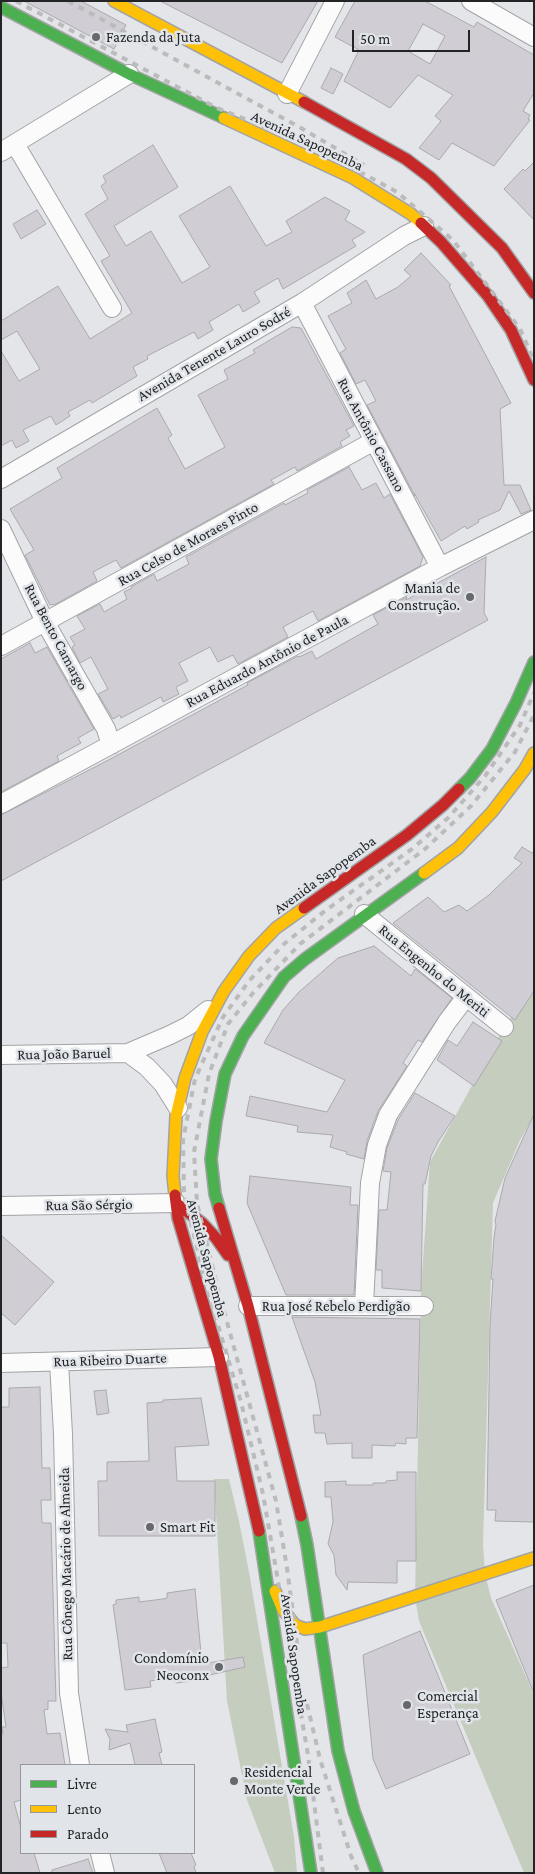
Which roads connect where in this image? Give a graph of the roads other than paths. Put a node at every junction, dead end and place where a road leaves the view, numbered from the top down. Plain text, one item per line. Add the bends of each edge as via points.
1 (114, 1) edge
2 (335, 1) edge
3 (471, 1) edge
4 (1, 7) edge
5 (534, 37) edge
6 (129, 74) junction
7 (288, 94) junction
8 (8, 148) edge
9 (457, 220) dead end
10 (429, 223) junction
11 (481, 227) junction
12 (534, 293) edge
13 (302, 303) junction
14 (112, 308) dead end
15 (534, 380) edge
16 (374, 441) junction
17 (1, 479) edge
18 (534, 520) edge
19 (1, 529) edge
20 (440, 567) junction
21 (46, 622) junction
22 (1, 646) edge
23 (534, 662) edge
24 (111, 745) junction
25 (534, 753) edge
26 (1, 804) edge
27 (364, 914) junction
28 (466, 997) junction
29 (218, 1002) junction
30 (504, 1027) dead end
31 (128, 1053) junction
32 (1, 1056) edge
33 (178, 1108) junction
34 (214, 1182) junction
35 (204, 1191) dead end
36 (184, 1201) junction
37 (1, 1206) edge
38 (237, 1274) junction
39 (248, 1306) junction
40 (364, 1306) junction
41 (424, 1306) dead end
42 (219, 1357) junction
43 (59, 1362) junction
44 (1, 1363) edge
45 (236, 1367) dead end
46 (258, 1390) dead end
47 (283, 1449) junction
48 (264, 1554) junction
49 (534, 1558) edge
50 (320, 1627) junction
51 (80, 1764) edge
52 (100, 1854) edge
53 (105, 1873) edge
54 (311, 1873) edge
55 (377, 1873) edge

1 - 7 main road, Avenida Sapopemba
2 - 7 street
3 - 5 street
4 - 6 main road, Avenida Sapopemba
6 - 8 street
6 - 10 main road, Avenida Sapopemba via 353,178
7 - 11 main road, Avenida Sapopemba via 406,159 432,178
8 - 14 street
9 - 11 main road
10 - 13 street, Avenida Tenente Lauro Sodré
10 - 15 main road, Avenida Sapopemba via 511,330
11 - 12 main road, Avenida Sapopemba via 502,248
13 - 16 street, Rua Antônio Cassano
13 - 17 street, Avenida Tenente Lauro Sodré
16 - 20 street, Rua Antônio Cassano
16 - 21 street, Rua Celso de Moraes Pinto
18 - 20 street, Rua Eduardo Antônio de Paula
19 - 21 street, Rua Bento Camargo
20 - 24 street, Rua Eduardo Antônio de Paula
21 - 22 street, Rua Celso de Moraes Pinto
21 - 24 street, Rua Bento Camargo via 106,729
23 - 29 main road, Avenida Sapopemba via 492,749 470,778 443,806 406,835 276,928 249,956
24 - 26 street, Rua Eduardo Antônio de Paula
25 - 27 main road, Avenida Sapopemba via 492,812 458,848
27 - 28 street, Rua Engenho do Meriti
27 - 34 main road, Avenida Sapopemba via 284,977 242,1036 225,1074 211,1158
28 - 30 street, Rua Engenho do Meriti
28 - 40 street via 388,1115 377,1144 370,1184
29 - 31 street, Rua João Baruel via 188,1026
29 - 33 main road, Avenida Sapopemba via 202,1032
31 - 32 street, Rua João Baruel
31 - 33 street, Rua João Baruel via 164,1084
33 - 36 main road, Avenida Sapopemba via 173,1176
34 - 35 main road
34 - 38 main road, Avenida Sapopemba
36 - 37 street, Rua São Sérgio
36 - 38 main road via 216,1238
36 - 42 main road, Avenida Sapopemba via 178,1218
38 - 39 main road, Avenida Sapopemba
39 - 40 street, Rua José Rebelo Perdigão
39 - 47 main road, Avenida Sapopemba
40 - 41 street, Rua José Rebelo Perdigão
42 - 43 street, Rua Ribeiro Duarte
42 - 45 main road
42 - 48 main road, Avenida Sapopemba
43 - 44 street, Rua Ribeiro Duarte
43 - 51 street, Rua Cônego Macário de Almeida via 64,1434 69,1692
46 - 47 main road via 269,1409
47 - 50 main road, Avenida Sapopemba via 307,1544
48 - 50 main road via 277,1597 290,1620 305,1629
48 - 54 main road, Avenida Sapopemba
49 - 50 main road
50 - 55 main road, Avenida Sapopemba via 338,1751 354,1811
52 - 53 street

